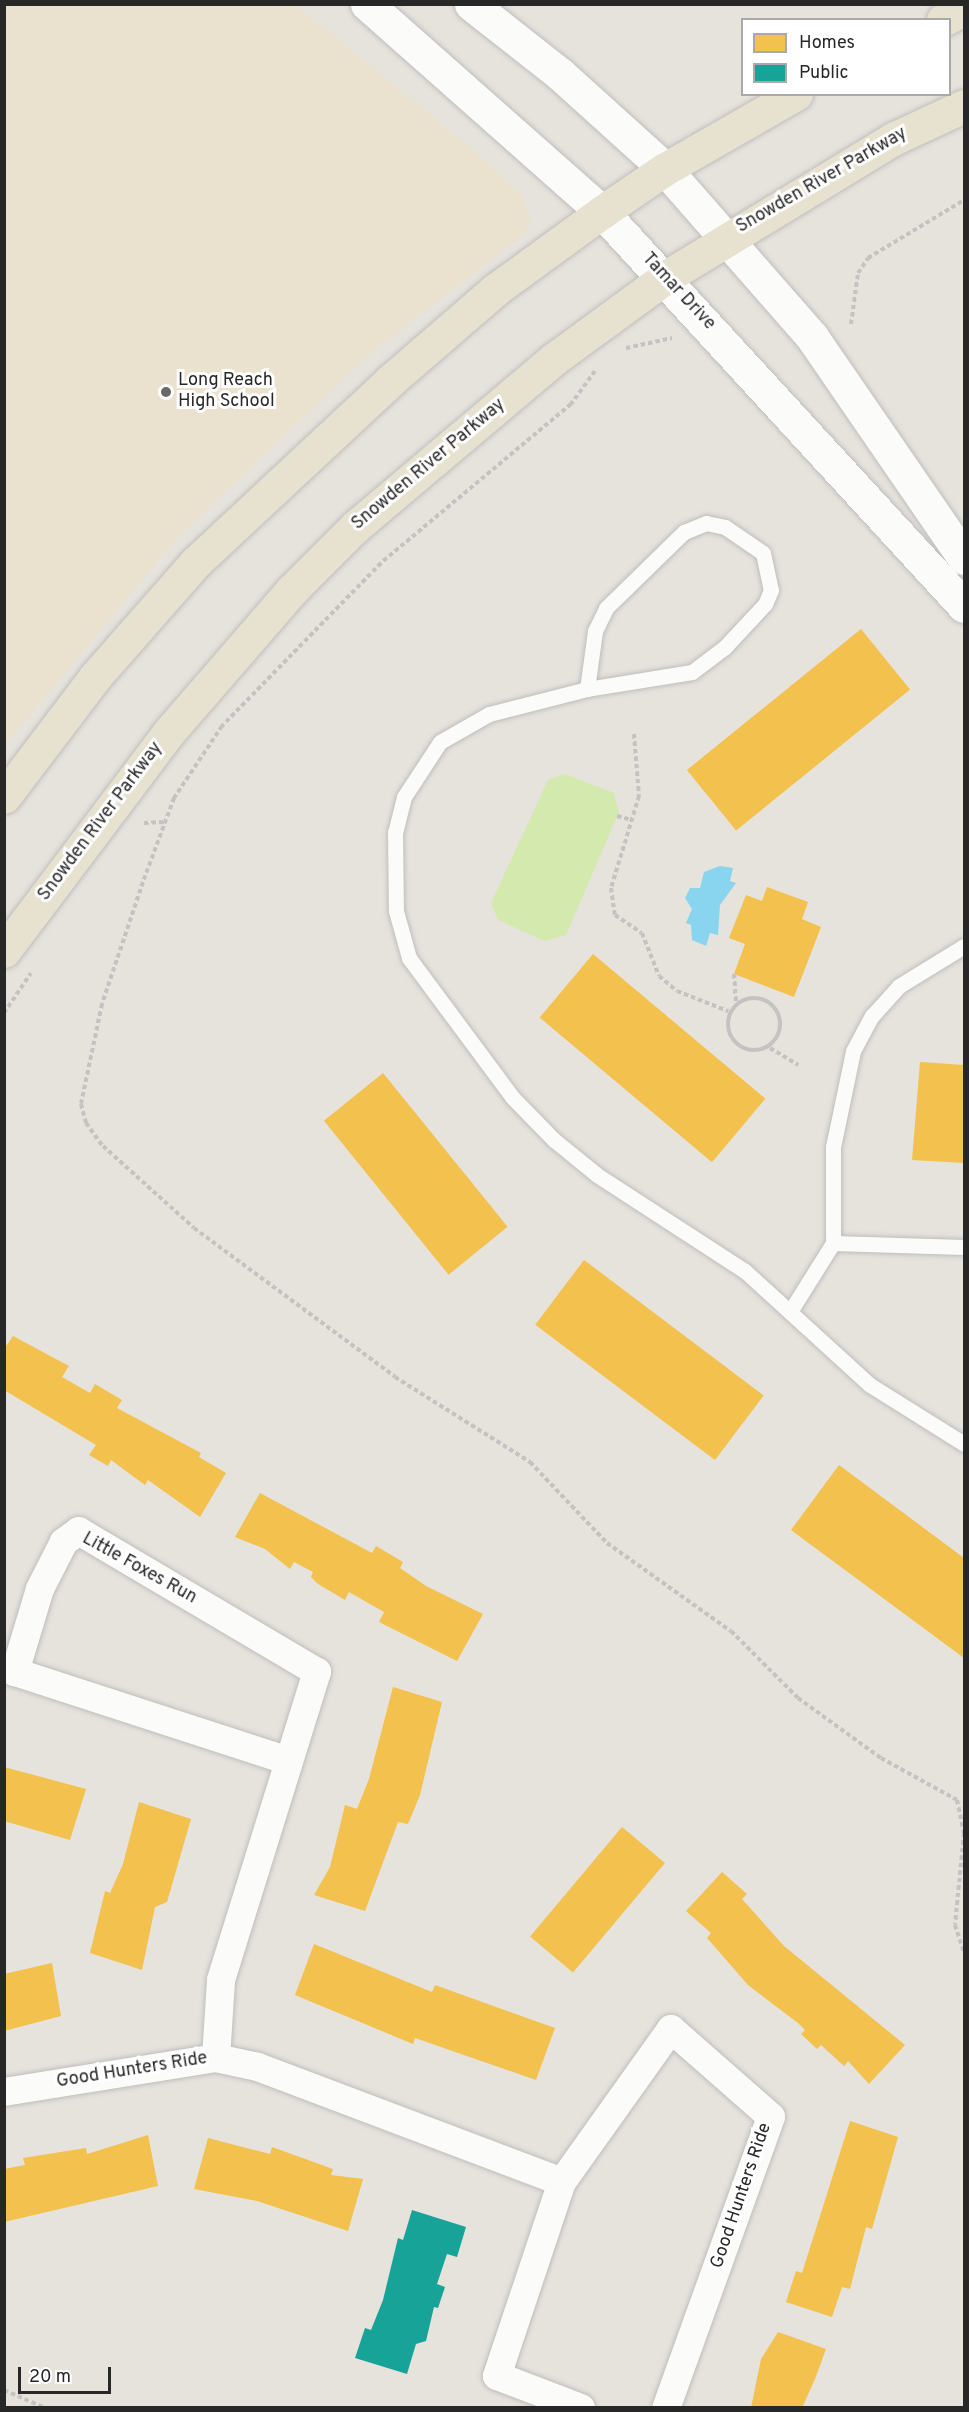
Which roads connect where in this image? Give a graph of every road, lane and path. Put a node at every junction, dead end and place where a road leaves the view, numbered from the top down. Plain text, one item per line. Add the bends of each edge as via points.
1 (367, 4) edge
2 (471, 4) edge
3 (964, 9) edge
4 (947, 18) edge
5 (793, 96) edge
6 (964, 106) edge
7 (665, 169) junction
8 (964, 200) edge
9 (602, 212) junction
10 (725, 236) junction
11 (666, 277) junction
12 (851, 324) dead end
13 (672, 338) dead end
14 (622, 349) dead end
15 (600, 364) dead end
16 (964, 558) edge
17 (964, 606) edge
18 (587, 689) junction
19 (634, 734) dead end
20 (4, 797) edge
21 (617, 816) dead end
22 (632, 820) junction
23 (964, 946) edge
24 (4, 951) edge
25 (734, 974) dead end
26 (736, 1002) junction
27 (728, 1011) junction
28 (770, 1048) junction
29 (798, 1065) dead end
30 (833, 1243) junction
31 (964, 1247) edge
32 (791, 1310) junction
33 (964, 1444) edge
34 (289, 1761) junction
35 (964, 1952) edge
36 (216, 2058) junction
37 (4, 2092) edge
38 (562, 2182) junction
39 (4, 2390) edge
40 (34, 2405) edge
41 (45, 2408) edge
42 (581, 2408) edge
43 (666, 2408) edge

1 - 9 street, Tamar Drive
2 - 7 street via 560,74
3 - 4 main road
5 - 7 main road
6 - 10 main road, Snowden River Parkway via 895,138
7 - 9 main road
7 - 10 street
8 - 12 path via 868,258 858,273
9 - 11 street, Tamar Drive
9 - 20 main road via 495,290 195,563 95,677
10 - 11 main road, Snowden River Parkway
10 - 16 street via 812,337
11 - 17 street, Tamar Drive
11 - 24 main road, Snowden River Parkway via 554,359 355,527 292,590 169,732
13 - 14 path
15 - 35 path via 571,404 388,556 222,726 174,798 102,1004 81,1104 86,1123 103,1146 194,1228 394,1377 530,1462 607,1543 732,1632 798,1698 881,1758 957,1800 964,1833 955,1925
18 - 18 lane via 692,672 725,647 765,604 771,581 762,553 725,527 706,523 684,532 606,608 595,631
18 - 32 lane via 462,725 422,765 404,797 395,832 396,911 409,958 513,1098 554,1140 642,1205 703,1240
19 - 22 path via 640,777
21 - 22 path
22 - 27 path via 611,888 615,915 642,933 659,976 677,991
23 - 30 lane via 899,986 872,1016 853,1051 833,1147
25 - 26 path
26 - 27 path
26 - 28 path via 764,1002 775,1012 780,1026
27 - 28 path via 727,1022 737,1039 754,1050
28 - 29 path
30 - 31 lane
30 - 32 lane
32 - 33 lane via 870,1385
34 - 34 street, Little Foxes Run via 317,1672 79,1532 64,1542 40,1589 15,1672
34 - 36 street, Little Foxes Run via 221,1980
36 - 37 street, Good Hunters Ride
36 - 38 street, Good Hunters Ride via 258,2067
38 - 42 street, Good Hunters Ride via 497,2376
38 - 43 street, Good Hunters Ride via 671,2029 771,2116
39 - 40 path
40 - 41 path

